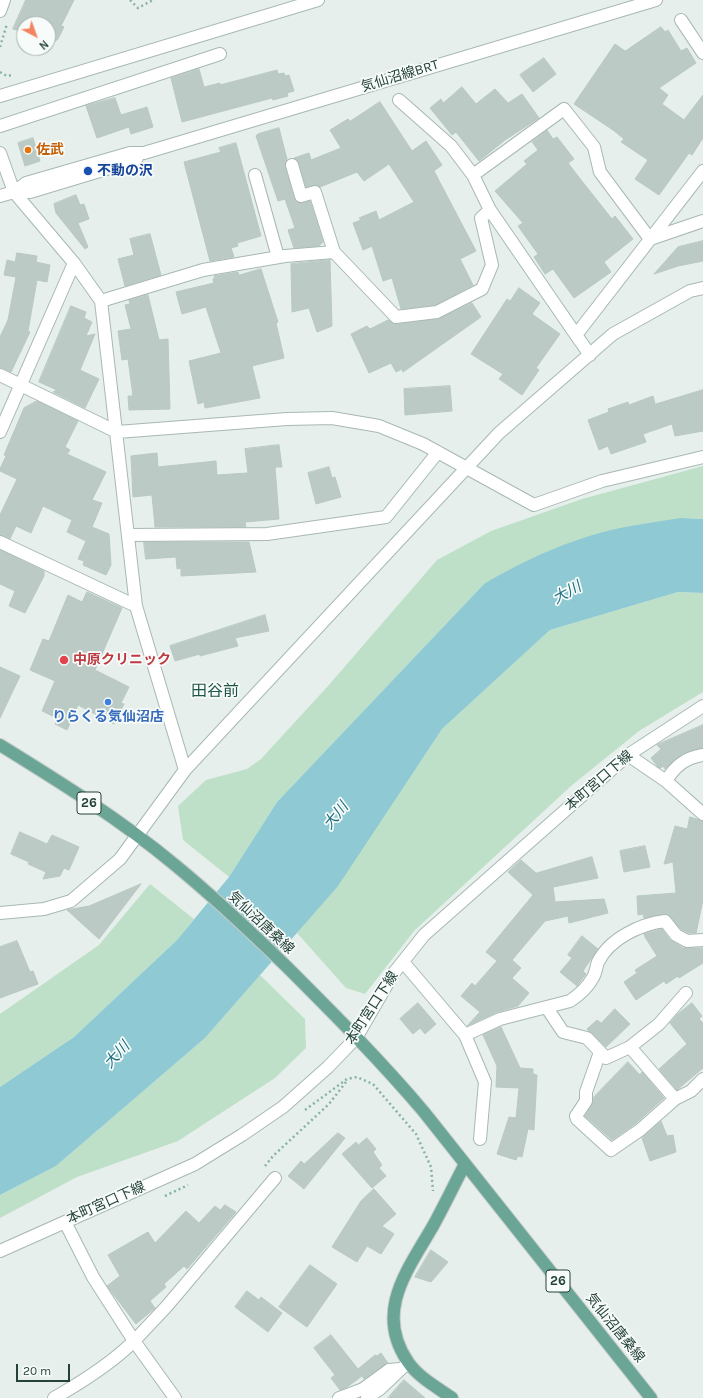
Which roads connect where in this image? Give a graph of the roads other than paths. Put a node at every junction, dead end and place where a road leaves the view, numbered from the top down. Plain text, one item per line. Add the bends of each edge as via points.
1 (4, 0) edge
2 (318, 0) edge
3 (656, 0) edge
4 (0, 11) edge
5 (681, 20) dead end
6 (220, 54) dead end
7 (703, 54) edge
8 (0, 96) edge
9 (399, 100) dead end
10 (0, 126) edge
11 (0, 153) edge
12 (292, 165) dead end
13 (701, 174) edge
14 (255, 175) dead end
15 (473, 175) junction
16 (14, 192) junction
17 (0, 196) edge
18 (490, 210) junction
19 (703, 221) edge
20 (650, 239) junction
21 (334, 252) junction
22 (281, 256) junction
23 (74, 263) junction
24 (703, 288) edge
25 (101, 301) junction
26 (576, 335) junction
27 (590, 355) junction
28 (0, 375) edge
29 (21, 385) junction
30 (0, 432) edge
31 (117, 432) junction
32 (438, 452) junction
33 (703, 457) edge
34 (466, 467) junction
35 (128, 534) junction
36 (0, 542) edge
37 (136, 606) junction
38 (703, 706) edge
39 (0, 745) edge
40 (628, 755) junction
41 (703, 755) edge
42 (185, 770) junction
43 (666, 781) junction
44 (703, 814) edge
45 (137, 836) junction
46 (0, 913) edge
47 (703, 940) edge
48 (403, 962) junction
49 (686, 993) dead end
50 (547, 1008) junction
51 (465, 1035) junction
52 (356, 1038) junction
53 (630, 1047) junction
54 (600, 1052) junction
55 (703, 1079) edge
56 (675, 1099) junction
57 (480, 1139) dead end
58 (465, 1164) junction
59 (275, 1178) dead end
60 (65, 1222) junction
61 (0, 1251) edge
62 (134, 1341) junction
63 (404, 1366) junction
64 (54, 1398) edge
65 (175, 1398) edge
66 (339, 1398) edge
67 (367, 1398) edge
68 (452, 1398) edge
69 (651, 1398) edge

1 - 4 street
2 - 8 street
3 - 16 street, 気仙沼線BRT via 144,153 133,161 30,192
5 - 7 street
6 - 10 street
9 - 15 street via 451,146
11 - 16 street
12 - 21 street via 301,196 315,192
13 - 20 street
14 - 22 street
15 - 18 street
15 - 20 street via 564,109 594,147 600,172
16 - 17 street, 気仙沼線BRT
16 - 23 street
18 - 21 street via 481,218 492,265 482,289 437,312 396,317
18 - 26 street
19 - 20 street
20 - 26 street
21 - 22 street
22 - 25 street via 203,270
23 - 25 street
23 - 29 street
24 - 27 street via 690,291 613,334
25 - 31 street
26 - 27 street
27 - 34 street via 499,433
28 - 29 street
29 - 30 street
29 - 31 street
31 - 32 street via 279,419 332,418 379,426
31 - 35 street
32 - 34 street
32 - 35 street via 386,517 267,534
33 - 34 street via 602,481 534,505
34 - 42 street
35 - 37 street
36 - 37 street
37 - 42 street
38 - 40 street, 本町宮口下線
39 - 45 main road, 気仙沼唐桑線 / 26 via 55,779
40 - 43 street
40 - 48 street, 本町宮口下線 via 424,935
41 - 43 street via 681,762
42 - 45 street
43 - 44 street
45 - 46 street via 120,859 71,901 44,909
45 - 52 main road, 気仙沼唐桑線 / 26 via 175,865 247,928
47 - 50 street via 687,941 676,935 665,921 650,923 628,933 611,946 599,961 593,979 580,994 570,1001
48 - 51 street
48 - 52 street, 本町宮口下線
49 - 53 street via 659,1024
50 - 51 street via 500,1019
50 - 54 street via 563,1032 587,1038
51 - 57 street via 484,1082
52 - 58 main road, 気仙沼唐桑線 / 26 via 392,1074
52 - 60 street, 本町宮口下線 via 283,1107 242,1135 195,1164
53 - 54 street via 606,1058
53 - 56 street
54 - 56 street via 586,1092 586,1101 576,1116 611,1150 640,1130
55 - 56 street via 691,1091
58 - 63 main road via 439,1216 403,1277 394,1303 392,1324
58 - 69 main road, 気仙沼唐桑線 / 26
59 - 62 street via 167,1306
60 - 61 street, 本町宮口下線
60 - 62 street via 93,1277
62 - 64 street via 123,1352 74,1387
62 - 65 street
63 - 66 street via 389,1370 363,1389
63 - 67 street
63 - 68 main road

